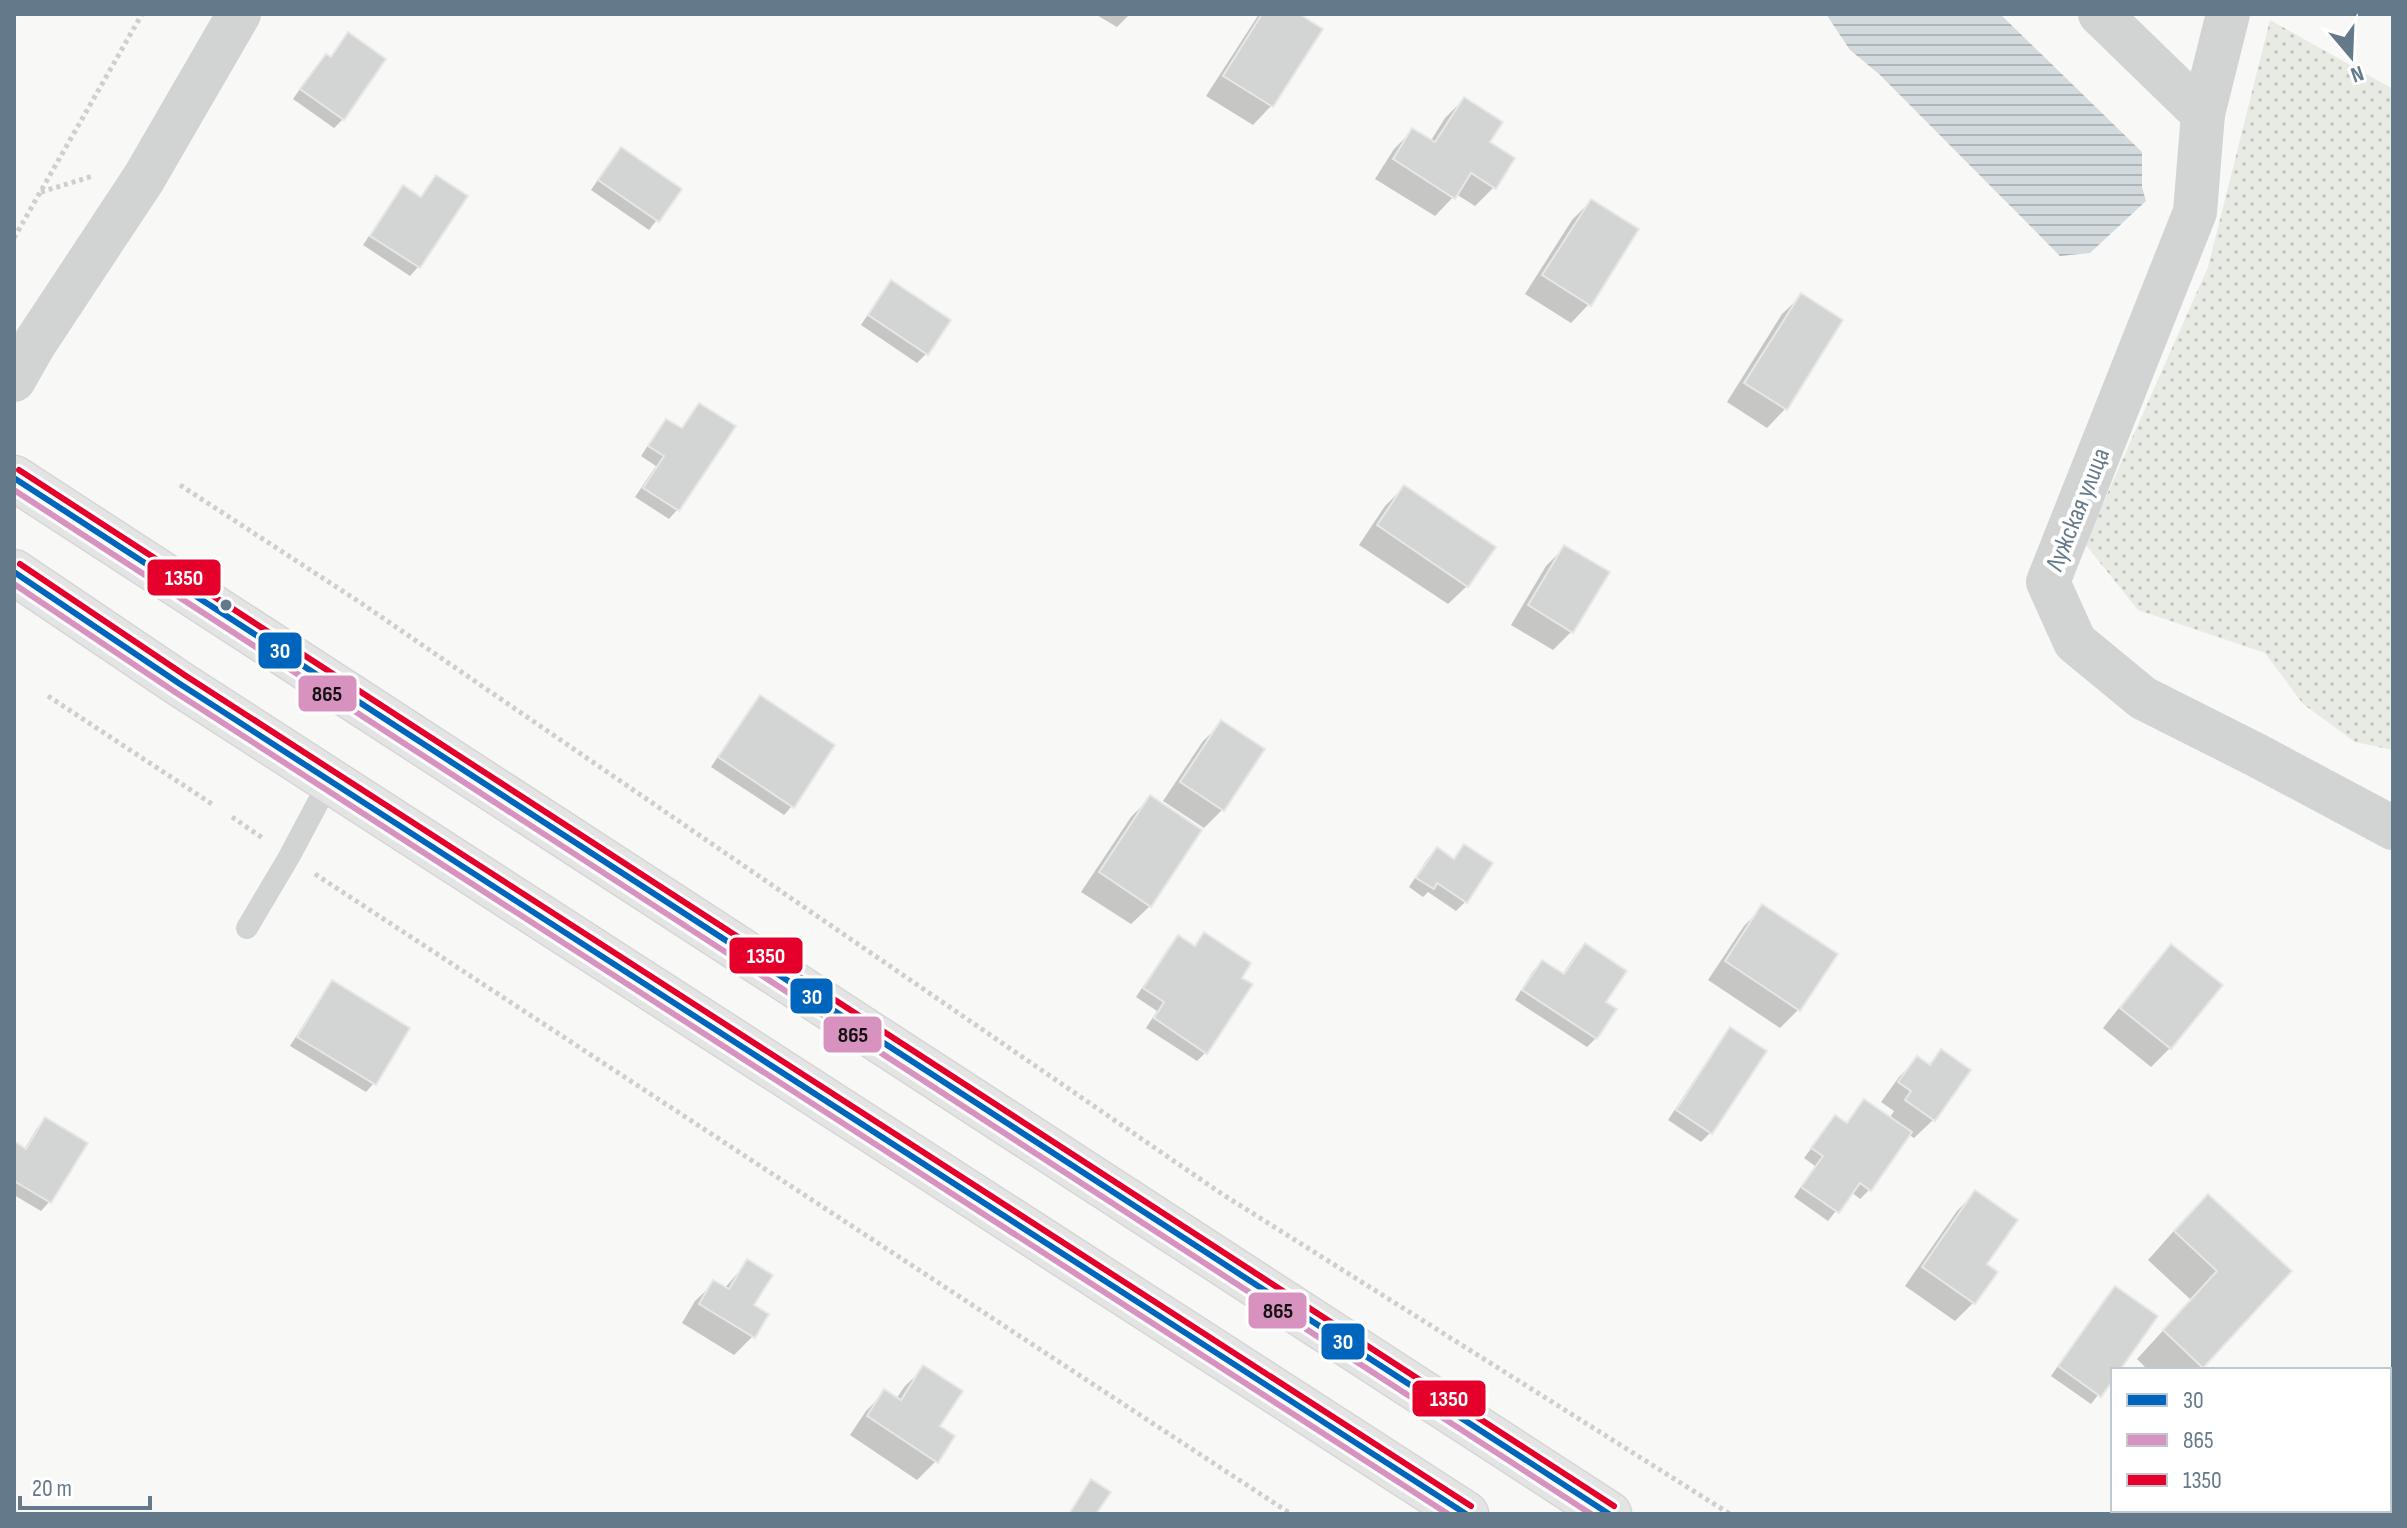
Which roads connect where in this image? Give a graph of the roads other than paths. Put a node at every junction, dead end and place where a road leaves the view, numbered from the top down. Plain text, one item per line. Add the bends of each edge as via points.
1 (239, 14) edge
2 (2100, 14) edge
3 (2228, 14) edge
4 (2203, 114) junction
5 (14, 380) edge
6 (14, 478) edge
7 (14, 572) edge
8 (330, 780) junction
9 (2393, 828) edge
10 (247, 928) dead end
11 (1466, 1514) edge
12 (1609, 1514) edge

1 - 5 street via 144,178
2 - 4 street
3 - 4 street, Лужская улица
4 - 9 street, Лужская улица via 2195,212 2048,582 2075,642 2143,698
6 - 12 highway
7 - 8 highway
8 - 10 lane
8 - 11 highway

